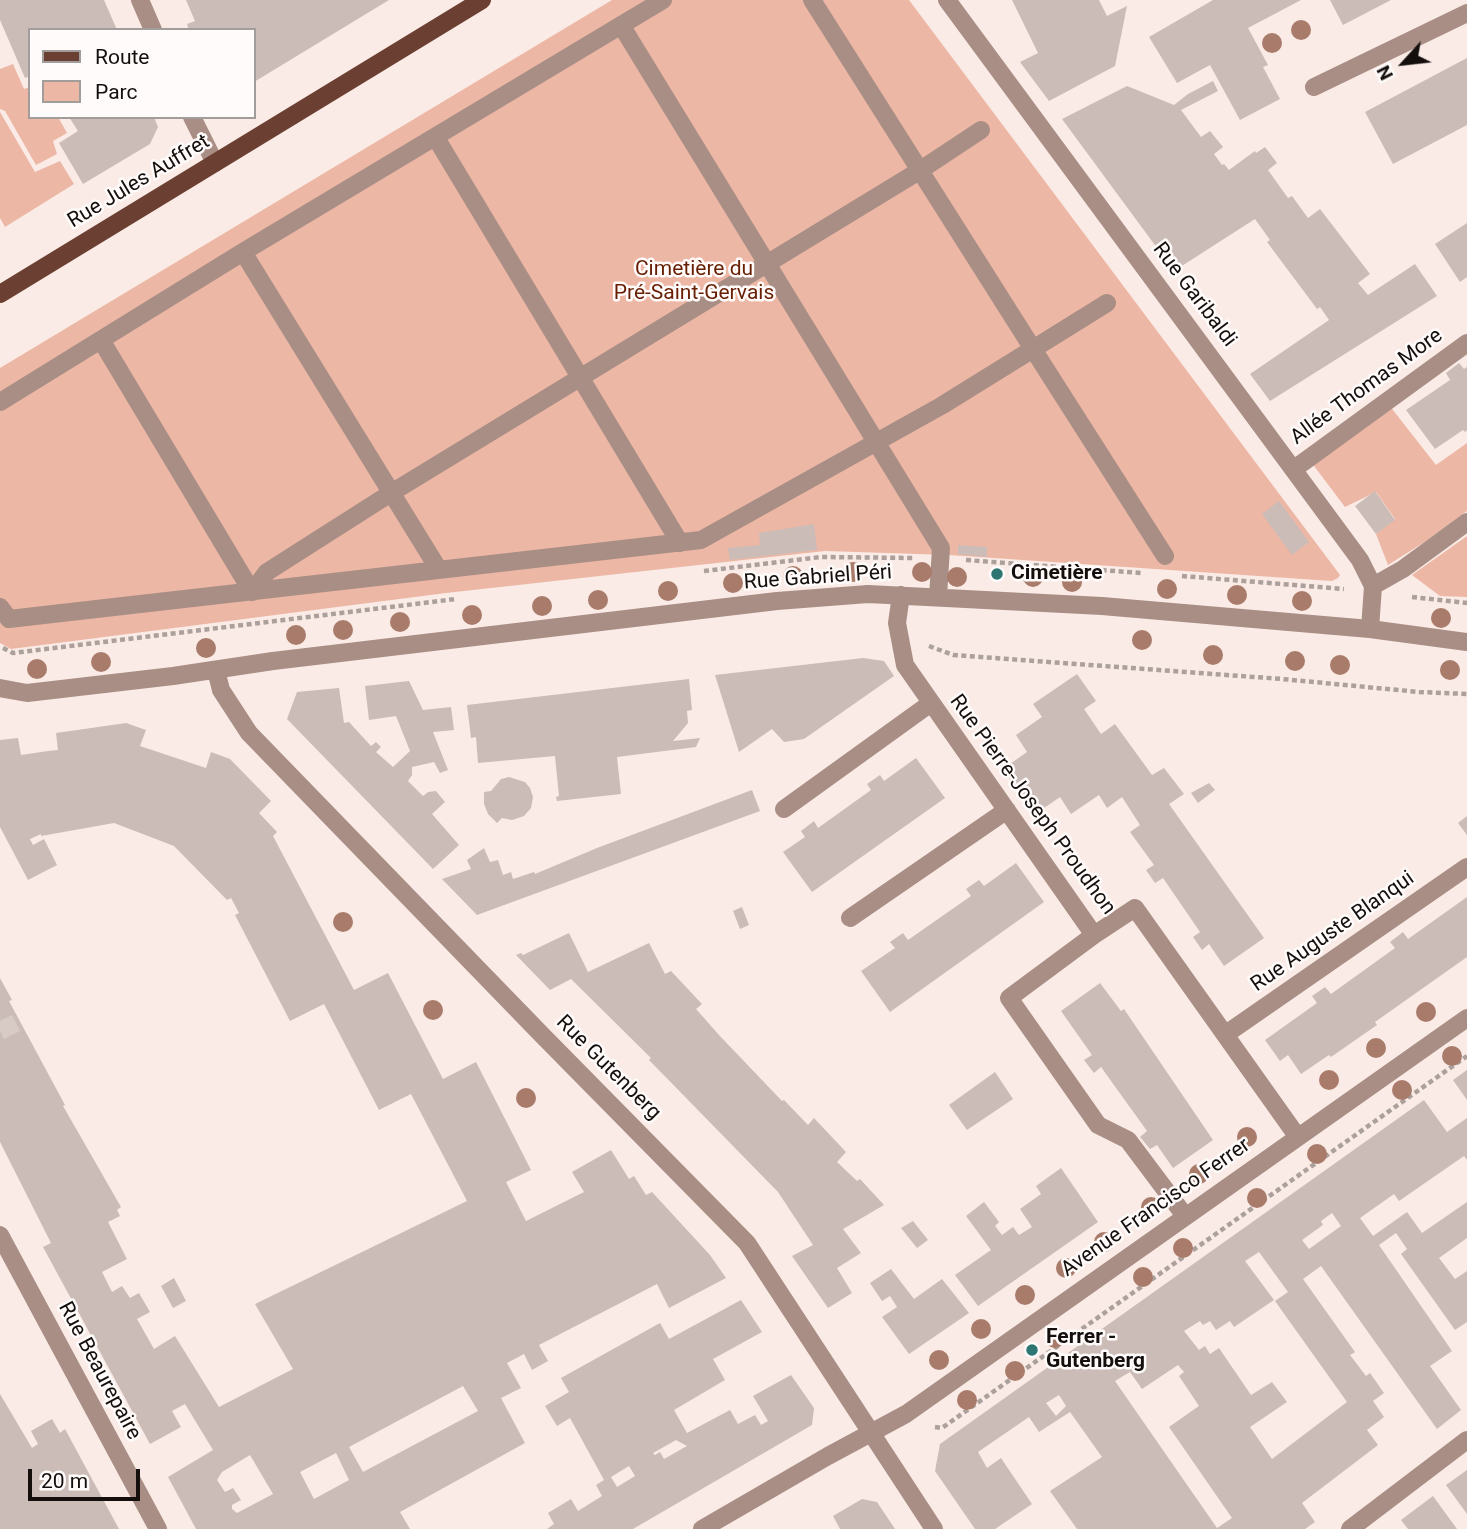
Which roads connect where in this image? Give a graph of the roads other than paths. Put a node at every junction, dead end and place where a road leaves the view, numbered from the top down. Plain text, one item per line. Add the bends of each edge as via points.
1 (140, 0) edge
2 (482, 0) edge
3 (663, 0) edge
4 (812, 0) edge
5 (947, 0) edge
6 (1467, 13) edge
7 (621, 25) junction
8 (152, 28) edge
9 (1314, 87) dead end
10 (193, 119) edge
11 (981, 130) dead end
12 (436, 138) junction
13 (215, 163) junction
14 (919, 171) junction
15 (243, 252) junction
16 (768, 263) junction
17 (0, 294) edge
18 (1107, 303) dead end
19 (101, 340) junction
20 (1467, 343) edge
21 (1032, 349) junction
22 (582, 378) junction
23 (0, 402) edge
24 (876, 441) junction
25 (1294, 469) junction
26 (391, 493) junction
27 (1467, 522) edge
28 (680, 543) junction
29 (1165, 556) dead end
30 (439, 570) junction
31 (1373, 586) junction
32 (252, 592) junction
33 (901, 595) junction
34 (938, 597) junction
35 (0, 607) edge
36 (1370, 629) junction
37 (1467, 642) edge
38 (216, 670) junction
39 (0, 688) edge
40 (931, 703) junction
41 (784, 809) dead end
42 (1007, 810) junction
43 (1467, 867) edge
44 (850, 918) dead end
45 (1094, 935) junction
46 (1467, 1018) edge
47 (1226, 1034) junction
48 (1297, 1136) junction
49 (1185, 1216) junction
50 (0, 1235) edge
51 (871, 1434) junction
52 (1467, 1440) edge
53 (158, 1529) edge
54 (702, 1529) edge
55 (934, 1529) edge
56 (1350, 1529) edge

1 - 8 street
2 - 13 main road, Rue Jules Auffret
3 - 7 street
4 - 14 street
5 - 25 street, Rue Garibaldi
6 - 9 street
7 - 12 street
7 - 16 street
10 - 13 street
11 - 14 street
12 - 15 street
12 - 22 street
13 - 17 main road, Rue Jules Auffret
14 - 16 street
14 - 21 street
15 - 19 street
15 - 26 street
16 - 22 street
16 - 24 street
18 - 21 street
19 - 23 street
19 - 32 street
20 - 25 street, Allée Thomas More
21 - 24 street
21 - 29 street
22 - 26 street
22 - 28 street
24 - 28 street via 701,540
24 - 34 street via 941,548
25 - 31 street, Rue Garibaldi via 1360,560
26 - 30 street
26 - 32 street via 267,572
27 - 31 street
28 - 30 street
30 - 32 street
31 - 36 street
32 - 35 street via 9,619
33 - 34 street, Rue Gabriel Péri
33 - 38 street, Rue Gabriel Péri via 777,601
33 - 40 street, Rue Pierre-Joseph Proudhon via 897,623 905,665
34 - 36 street, Rue Gabriel Péri
36 - 37 street, Rue Gabriel Péri
38 - 39 street, Rue Gabriel Péri via 27,693
38 - 51 street, Rue Gutenberg via 221,690 250,733 747,1243
40 - 41 street
40 - 42 street, Rue Pierre-Joseph Proudhon
42 - 44 street
42 - 45 street, Rue Pierre-Joseph Proudhon
43 - 47 street, Rue Auguste Blanqui
45 - 47 street, Rue Pierre-Joseph Proudhon via 1135,908
45 - 49 street via 1009,998 1098,1125 1128,1140
46 - 48 street, Avenue Francisco Ferrer
47 - 48 street, Rue Pierre-Joseph Proudhon
48 - 49 street, Avenue Francisco Ferrer
49 - 51 street, Avenue Francisco Ferrer via 906,1414
50 - 53 street, Rue Beaurepaire
51 - 54 street, Avenue Francisco Ferrer
51 - 55 street, Rue Gutenberg
52 - 56 street

